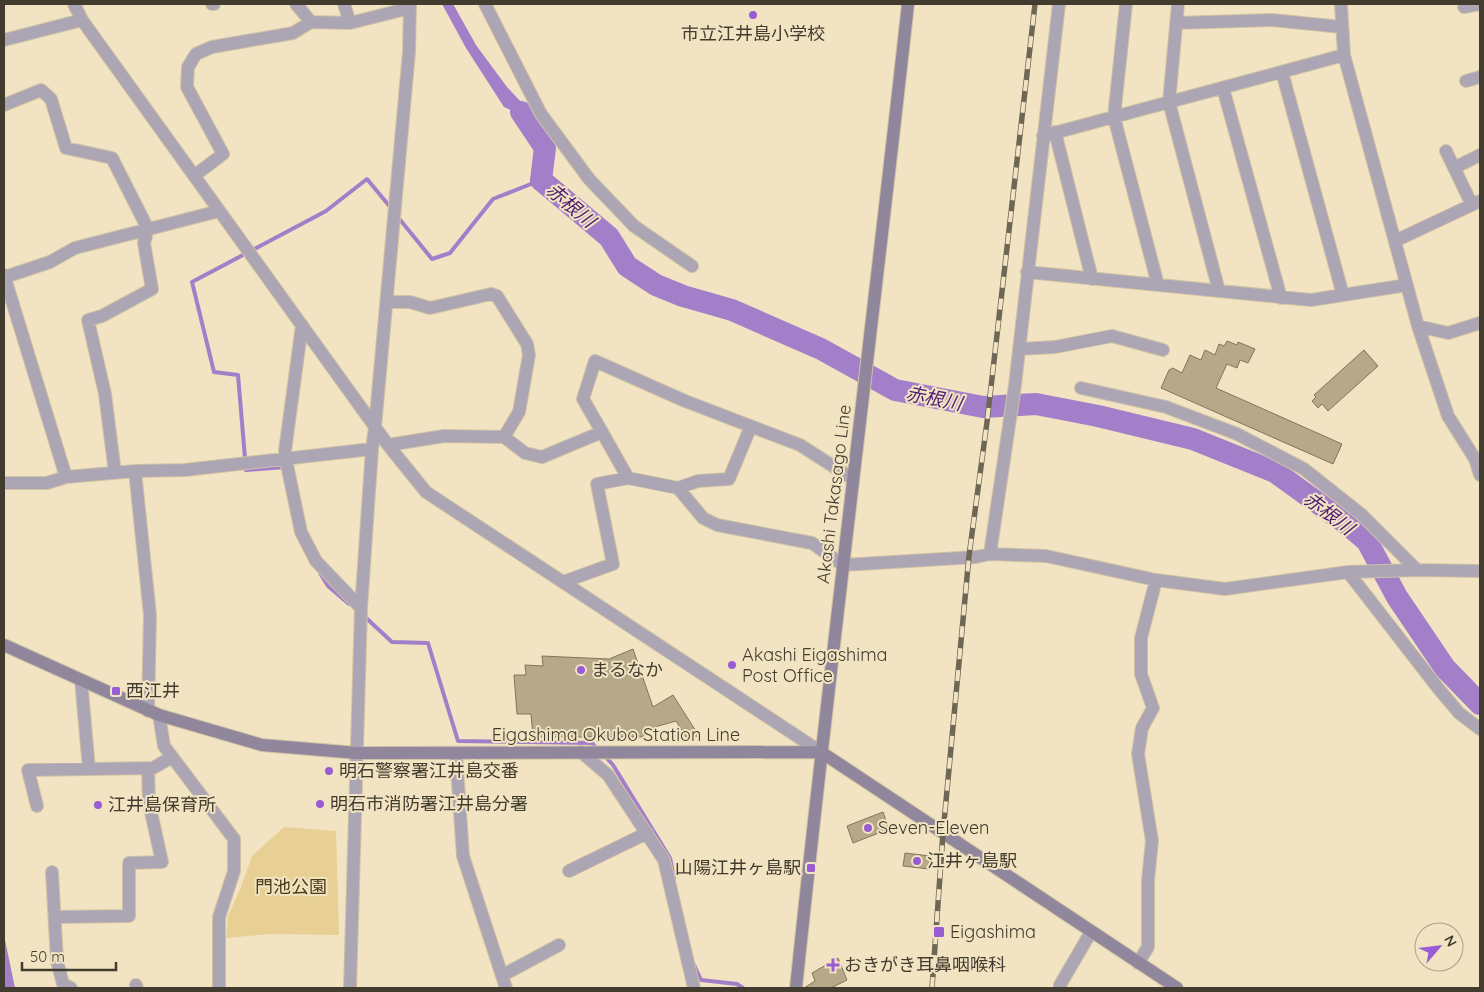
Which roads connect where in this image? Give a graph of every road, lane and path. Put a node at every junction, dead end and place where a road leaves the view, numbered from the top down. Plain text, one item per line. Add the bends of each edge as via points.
1 (74, 4) edge
2 (296, 4) edge
3 (344, 4) edge
4 (485, 4) edge
5 (908, 4) edge
6 (1060, 4) edge
7 (1126, 4) edge
8 (1178, 4) edge
9 (1341, 4) edge
10 (1480, 4) edge
11 (410, 6) edge
12 (1464, 7) dead end
13 (82, 20) junction
14 (311, 22) junction
15 (350, 23) junction
16 (1176, 23) junction
17 (1342, 27) junction
18 (4, 40) edge
19 (1344, 55) junction
20 (1282, 72) junction
21 (1480, 77) edge
22 (1466, 81) dead end
23 (1223, 88) junction
24 (1169, 102) junction
25 (4, 105) edge
26 (1114, 117) junction
27 (1049, 134) junction
28 (1446, 151) dead end
29 (1480, 155) edge
30 (1454, 168) junction
31 (194, 176) junction
32 (1476, 203) edge
33 (219, 211) junction
34 (148, 229) junction
35 (1395, 241) junction
36 (692, 266) dead end
37 (1027, 272) junction
38 (4, 276) edge
39 (1092, 279) junction
40 (1158, 285) junction
41 (1407, 285) junction
42 (1219, 291) junction
43 (1343, 295) junction
44 (1281, 298) junction
45 (387, 302) junction
46 (1480, 323) edge
47 (302, 325) junction
48 (1418, 326) junction
49 (1019, 350) junction
50 (1163, 350) dead end
51 (1081, 388) dead end
52 (751, 426) junction
53 (375, 427) junction
54 (602, 432) junction
55 (504, 436) junction
56 (388, 445) junction
57 (372, 449) junction
58 (286, 460) junction
59 (135, 471) junction
60 (116, 473) junction
61 (1480, 475) edge
62 (66, 477) junction
63 (628, 478) junction
64 (853, 479) junction
65 (4, 483) edge
66 (678, 488) junction
67 (990, 554) junction
68 (842, 565) junction
69 (1416, 570) junction
70 (1480, 571) edge
71 (1348, 572) junction
72 (1156, 580) junction
73 (563, 582) junction
74 (361, 608) junction
75 (4, 645) edge
76 (81, 680) junction
77 (153, 713) junction
78 (1480, 730) edge
79 (581, 752) junction
80 (821, 752) junction
81 (357, 753) junction
82 (456, 753) junction
83 (172, 757) junction
84 (148, 768) junction
85 (89, 769) junction
86 (37, 806) dead end
87 (646, 834) junction
88 (569, 871) dead end
89 (52, 872) dead end
90 (55, 917) junction
91 (1091, 932) junction
92 (559, 945) dead end
93 (1138, 963) junction
94 (503, 975) junction
95 (71, 988) edge
96 (219, 988) edge
97 (350, 988) edge
98 (506, 988) edge
99 (694, 988) edge
100 (796, 988) edge
101 (1060, 988) edge
102 (1177, 988) edge

1 - 13 street
2 - 14 street
3 - 15 street
4 - 36 street via 541,114 589,179 634,226
5 - 64 main road, Akashi Takasago Line
6 - 27 street
7 - 26 street
8 - 16 street
9 - 17 street
10 - 12 street
11 - 15 street
11 - 45 street via 409,52
13 - 18 street
13 - 31 street
14 - 15 street
14 - 31 street via 293,33 212,47 196,54 188,67 187,87 223,154
16 - 17 street via 1272,20
16 - 24 street
17 - 19 street
19 - 20 street
19 - 35 street
20 - 23 street
20 - 43 street
21 - 22 street
23 - 24 street
23 - 44 street
24 - 26 street
24 - 42 street
25 - 34 street via 41,90 51,99 66,148 112,158
26 - 27 street
26 - 40 street
27 - 37 street
27 - 39 street
28 - 30 street
29 - 30 street
30 - 32 street
31 - 33 street
32 - 35 street
33 - 34 street
33 - 47 street
34 - 38 street via 75,248 50,262
34 - 60 street via 144,243 152,289 102,316 88,320 105,394
35 - 41 street
37 - 39 street
37 - 49 street
38 - 62 street
39 - 40 street
40 - 42 street
41 - 43 street
41 - 48 street
42 - 44 street
43 - 44 street via 1311,300
45 - 53 street
45 - 55 street via 410,302 430,308 491,294 497,296 527,344 529,355 519,412
46 - 48 street via 1448,333
47 - 53 street
47 - 58 street
48 - 61 street via 1448,416 1475,459
49 - 50 street via 1112,336
49 - 67 street
51 - 69 street via 1166,407 1236,434 1304,470 1362,515
52 - 54 street via 595,361 584,399
52 - 64 street via 800,445
52 - 66 street via 729,479 698,481
53 - 56 street
53 - 57 street
54 - 55 street via 542,457 525,453
54 - 63 street
55 - 56 street via 444,436
56 - 73 street via 426,492
57 - 58 street
57 - 74 street
58 - 59 street via 185,470
58 - 74 street via 301,532 316,561
59 - 60 street
59 - 77 street via 150,615
60 - 62 street
62 - 65 street via 47,483
63 - 66 street
63 - 73 street via 597,484 613,564
64 - 68 main road, Akashi Takasago Line
66 - 68 street via 703,518 717,526 812,543
67 - 68 street
67 - 72 street via 1046,556
68 - 80 main road, Akashi Takasago Line
69 - 70 street
69 - 71 street
71 - 72 street via 1225,589
71 - 78 street via 1438,688 1459,713
72 - 93 street via 1142,638 1141,674 1153,708 1142,728 1138,754 1152,841 1148,880 1148,947
73 - 80 street
74 - 81 street
75 - 76 main road, Eigashima Okubo Station Line
76 - 77 main road, Eigashima Okubo Station Line
76 - 85 street
77 - 81 main road, Eigashima Okubo Station Line via 262,745
77 - 83 street via 164,746
79 - 80 main road, Eigashima Okubo Station Line
79 - 82 main road, Eigashima Okubo Station Line
79 - 87 street via 608,775
80 - 91 main road
80 - 100 main road, Akashi Takasago Line
81 - 82 main road, Eigashima Okubo Station Line
81 - 97 street
82 - 94 street via 463,856
83 - 84 street
83 - 96 street via 234,839 234,871 219,917
84 - 85 street
84 - 90 street via 149,803 162,862 129,863 129,916
85 - 86 street via 28,770
87 - 88 street
87 - 99 street via 664,860
89 - 90 street
90 - 95 street via 57,961 63,984
91 - 93 main road
91 - 101 street
92 - 94 street
93 - 102 main road
94 - 98 street

